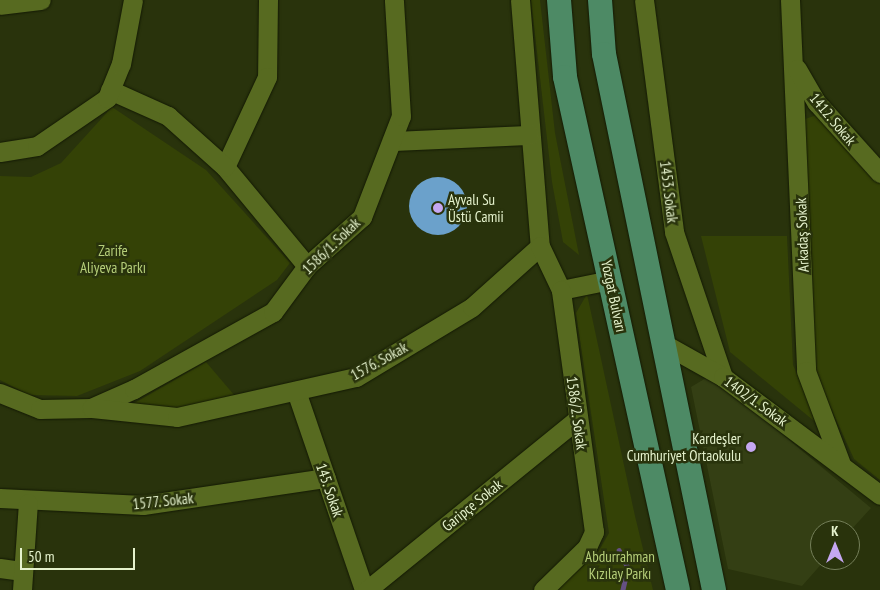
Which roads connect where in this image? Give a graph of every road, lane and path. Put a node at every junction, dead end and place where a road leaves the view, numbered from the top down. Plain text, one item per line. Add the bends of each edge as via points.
1 (40, 0) edge
2 (133, 0) edge
3 (268, 0) edge
4 (394, 0) edge
5 (520, 0) edge
6 (559, 0) edge
7 (600, 0) edge
8 (644, 0) edge
9 (790, 0) edge
10 (0, 5) edge
11 (793, 59) junction
12 (110, 90) junction
13 (529, 135) junction
14 (392, 141) junction
15 (0, 152) edge
16 (225, 167) junction
17 (880, 173) edge
18 (540, 246) junction
19 (307, 266) junction
20 (610, 280) junction
21 (561, 290) junction
22 (666, 345) junction
23 (723, 377) junction
24 (296, 391) junction
25 (0, 393) edge
26 (91, 408) junction
27 (576, 420) junction
28 (841, 464) junction
29 (326, 478) junction
30 (880, 495) edge
31 (0, 498) edge
32 (28, 503) junction
33 (0, 568) edge
34 (22, 581) edge
35 (365, 590) edge
36 (543, 590) edge
37 (678, 590) edge
38 (714, 590) edge

1 - 10 street
2 - 12 street via 121,64
3 - 16 street via 267,77
4 - 14 street, 1586/1. Sokak via 402,116
5 - 13 street
6 - 20 main road, Yozgat Bulvarı via 565,77
7 - 22 main road via 604,54
8 - 23 street, 1453. Sokak via 674,232
9 - 11 street, Arkadaş Sokak
11 - 17 street, 1412. Sokak via 817,103
11 - 28 street, Arkadaş Sokak via 806,371
12 - 15 street via 107,98 37,146
12 - 16 street via 168,116
13 - 14 street
13 - 18 street
14 - 19 street, 1586/1. Sokak via 362,218
16 - 19 street
18 - 21 street
18 - 24 street, 1576. Sokak via 472,307 356,377
19 - 26 street, 1586/1. Sokak via 273,312 134,389
20 - 21 street
20 - 37 main road, Yozgat Bulvarı
21 - 27 street, 1586/2. Sokak
22 - 23 street, 1402/1. Sokak
22 - 38 main road
23 - 28 street, 1402/1. Sokak
24 - 26 street, 1576. Sokak via 177,417
24 - 29 street, 145. Sokak
25 - 26 street, 1586/1. Sokak via 40,409
27 - 35 street, Garipçe Sokak
27 - 36 street, 1586/2. Sokak via 593,536
28 - 30 street, 1402/1. Sokak
29 - 32 street, 1577. Sokak via 143,505
29 - 35 street, 145. Sokak
31 - 32 street, 1577. Sokak
32 - 34 street
33 - 34 street

